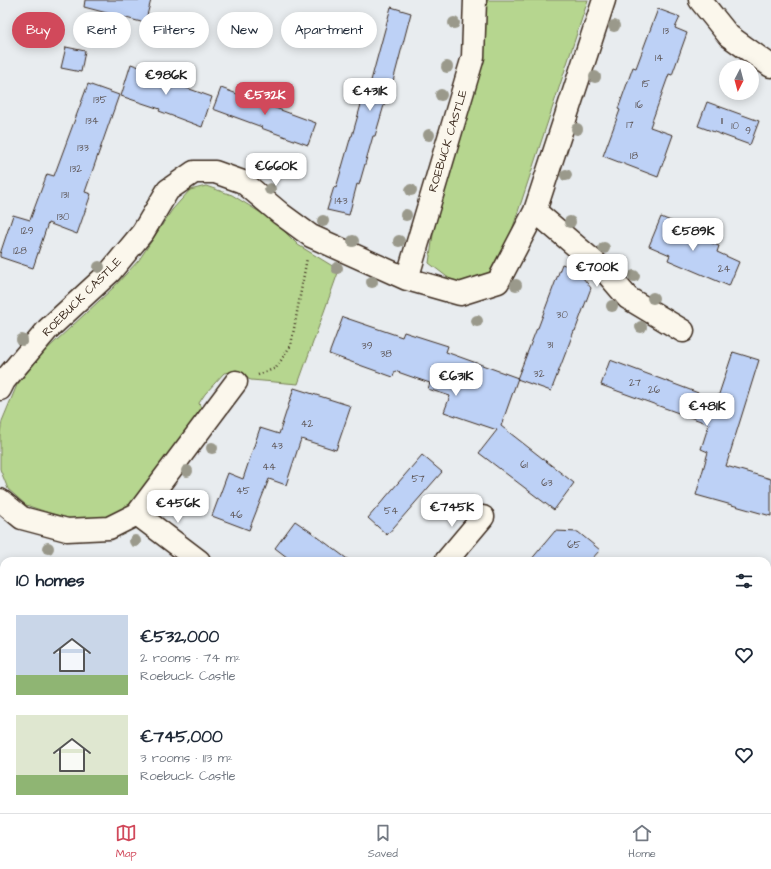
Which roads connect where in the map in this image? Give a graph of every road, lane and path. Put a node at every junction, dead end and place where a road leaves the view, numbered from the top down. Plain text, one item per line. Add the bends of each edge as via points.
1 (475, 0) edge
2 (604, 0) edge
3 (700, 0) edge
4 (771, 66) edge
5 (535, 211) junction
6 (311, 236) junction
7 (407, 279) junction
8 (683, 331) dead end
9 (236, 382) joint
10 (0, 389) edge
11 (0, 500) edge
12 (137, 514) junction
13 (483, 517) dead end
14 (194, 557) edge
15 (449, 557) edge

1 - 7 street, ROEBUCK CASTLE via 473,57
2 - 5 street, ROEBUCK CASTLE
3 - 4 street via 729,36
5 - 7 street, ROEBUCK CASTLE via 498,282 460,294
5 - 8 street via 604,270 628,298
6 - 7 street, ROEBUCK CASTLE
6 - 9 path via 291,345 276,368
6 - 10 street, ROEBUCK CASTLE via 243,182 215,172 194,172 168,190 143,232 110,272 48,329
9 - 12 street
11 - 12 street via 22,518 67,530 109,528
12 - 14 street
13 - 15 street

